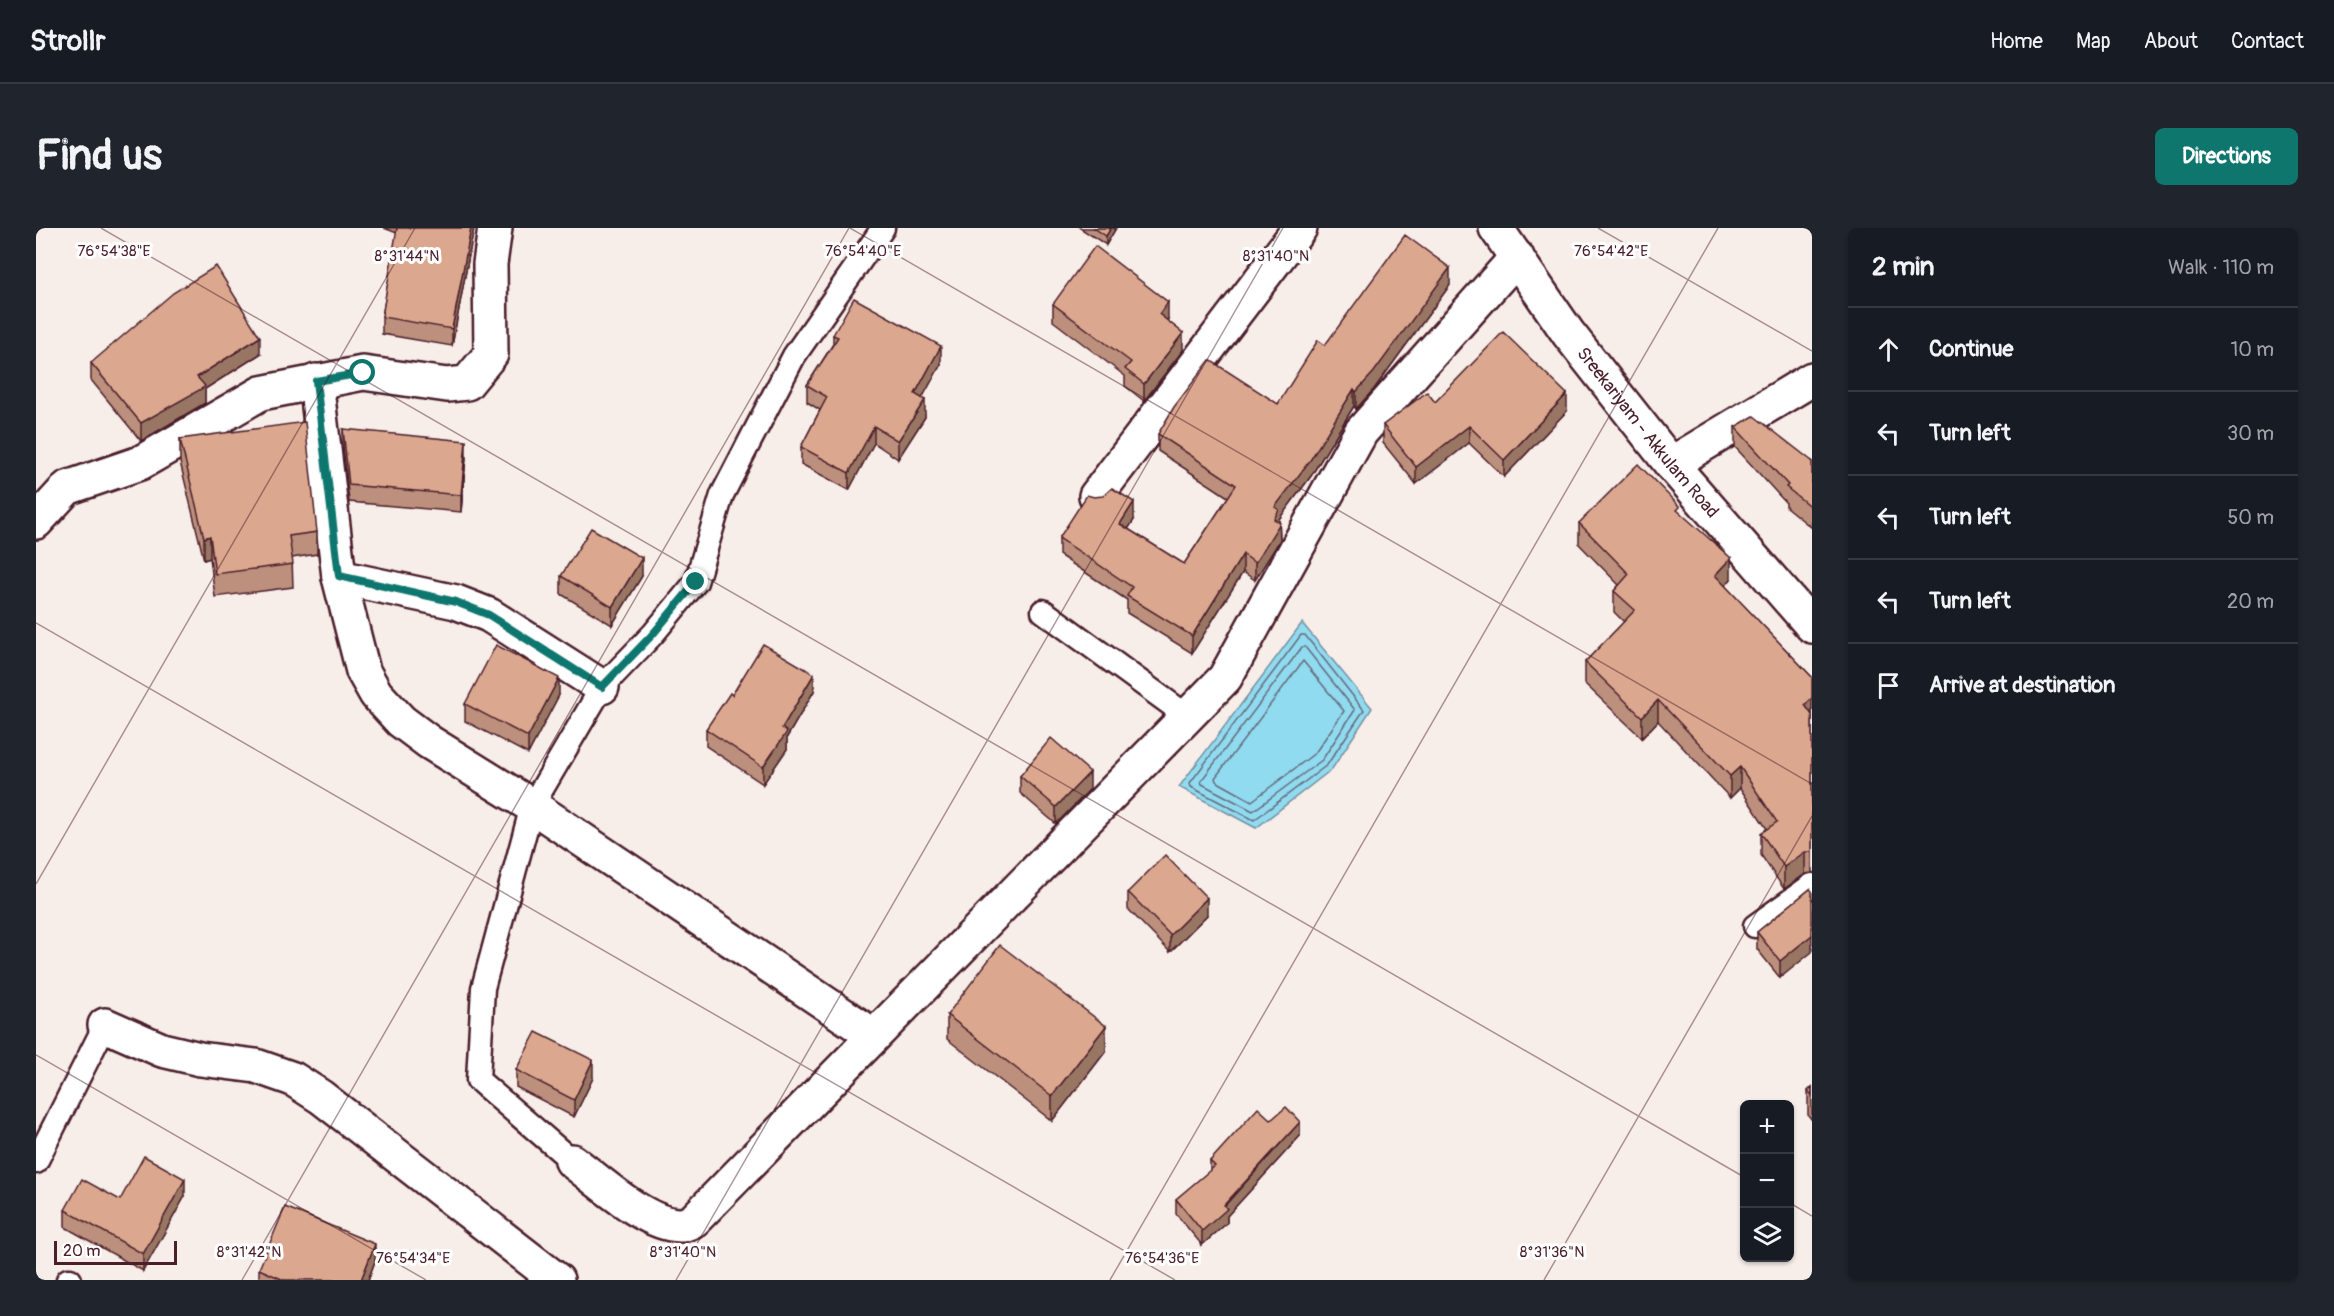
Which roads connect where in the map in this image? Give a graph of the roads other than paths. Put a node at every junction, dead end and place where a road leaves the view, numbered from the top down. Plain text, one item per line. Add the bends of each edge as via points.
1 (495, 228) edge
2 (883, 228) edge
3 (1300, 228) edge
4 (1496, 228) edge
5 (1517, 257) junction
6 (1812, 379) edge
7 (316, 381) junction
8 (1671, 464) junction
9 (1096, 496) edge
10 (36, 522) edge
11 (339, 576) junction
12 (1043, 611) dead end
13 (1812, 626) edge
14 (602, 687) junction
15 (1187, 716) junction
16 (532, 806) junction
17 (1812, 885) edge
18 (1755, 926) dead end
19 (105, 1025) joint
20 (874, 1036) junction
21 (572, 1161) joint
22 (36, 1162) edge
23 (557, 1280) edge

1 - 7 street via 490,264 491,354 468,383 447,385 363,373
2 - 14 lane via 794,356 722,495 696,582
3 - 9 street
4 - 5 street, Sreekariyam - Akkulam Road
5 - 8 street, Sreekariyam - Akkulam Road via 1569,333
5 - 15 street via 1361,432 1225,678
6 - 8 street
7 - 10 street via 261,393 140,463 67,488
7 - 11 street
8 - 13 street, Sreekariyam - Akkulam Road
11 - 14 street via 456,602 489,615
11 - 16 street via 363,671 376,694 401,721 429,742
12 - 15 lane
14 - 16 lane
15 - 20 street
16 - 20 street
16 - 21 lane via 483,988 478,1080
17 - 18 lane
19 - 22 lane
19 - 23 street via 162,1050 256,1066 293,1079
20 - 21 street via 694,1220 682,1225 661,1222

